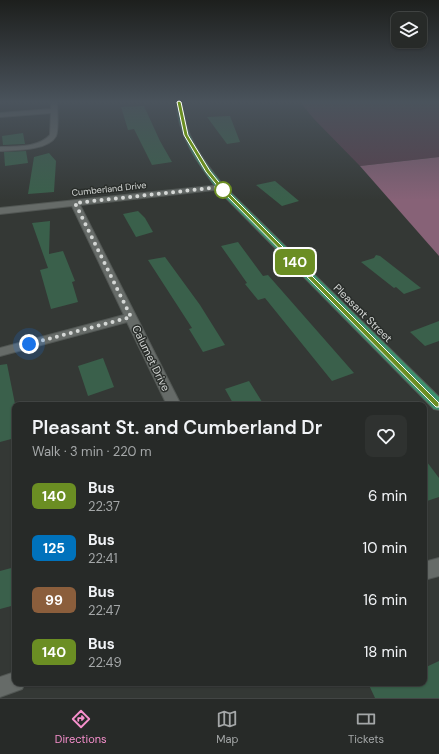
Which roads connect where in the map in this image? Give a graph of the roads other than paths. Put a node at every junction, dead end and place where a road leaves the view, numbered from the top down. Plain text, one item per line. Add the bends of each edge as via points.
1 (53, 135) edge
2 (186, 135) edge
3 (0, 150) edge
4 (220, 187) junction
5 (75, 203) junction
6 (0, 211) edge
7 (131, 317) junction
8 (0, 352) edge
9 (173, 402) edge
10 (439, 405) edge
11 (439, 567) edge
12 (427, 570) edge
13 (12, 683) edge
14 (0, 686) edge

1 - 3 street via 48,140 32,146
2 - 4 main road, Pleasant Street
4 - 5 street, Cumberland Drive
4 - 10 main road, Pleasant Street
5 - 6 street, Cumberland Drive
5 - 7 street, Calumet Drive
7 - 8 street
7 - 9 street, Calumet Drive
11 - 12 street
13 - 14 street

